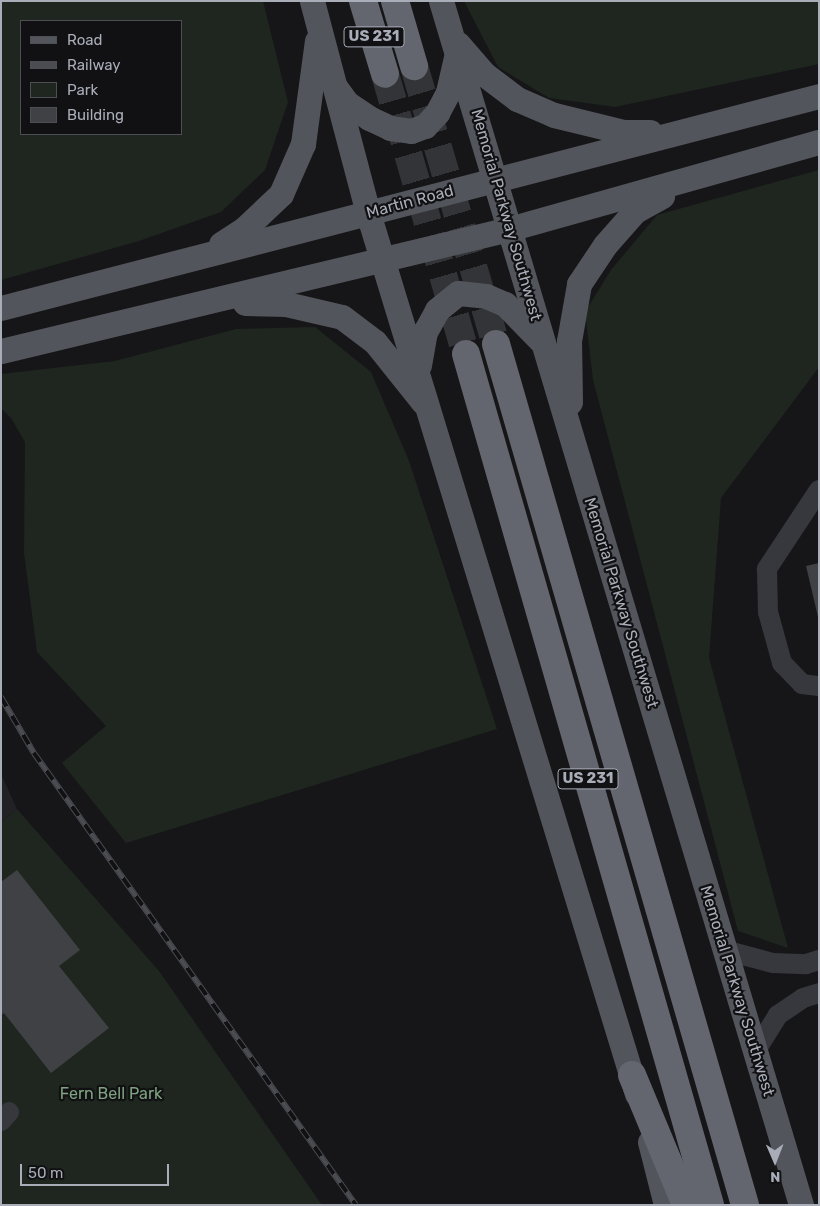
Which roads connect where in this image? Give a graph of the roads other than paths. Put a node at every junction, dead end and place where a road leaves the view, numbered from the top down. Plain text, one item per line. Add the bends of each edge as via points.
1 (363, 1) edge
2 (395, 1) edge
3 (441, 1) edge
4 (315, 12) edge
5 (455, 46) junction
6 (414, 66) tunnel mouth
7 (385, 74) tunnel mouth
8 (335, 86) junction
9 (819, 96) edge
10 (685, 131) junction
11 (819, 142) edge
12 (694, 178) junction
13 (496, 179) junction
14 (368, 213) junction
15 (509, 229) junction
16 (207, 253) junction
17 (385, 260) junction
18 (210, 302) junction
19 (1, 308) edge
20 (496, 344) tunnel mouth
21 (544, 344) junction
22 (1, 351) edge
23 (466, 354) tunnel mouth
24 (418, 371) junction
25 (430, 409) junction
26 (570, 432) junction
27 (819, 490) edge
28 (819, 686) edge
29 (724, 950) junction
30 (819, 960) edge
31 (819, 993) edge
32 (755, 1052) junction
33 (632, 1075) junction
34 (666, 1205) edge
35 (686, 1205) edge
36 (710, 1205) edge
37 (745, 1205) edge
38 (801, 1205) edge

1 - 7 highway, US 231
2 - 6 highway, US 231
3 - 5 main road, Memorial Parkway Southwest
4 - 8 main road
4 - 16 main road via 311,102 303,144 281,194 244,229
5 - 8 main road via 448,92 437,114 426,126 411,131 390,128 369,118 347,103
5 - 10 main road via 517,100 554,115 623,132
5 - 13 main road, Memorial Parkway Southwest
8 - 14 main road
9 - 10 main road, Martin Road
10 - 13 main road, Martin Road
11 - 12 main road
12 - 15 main road
12 - 26 main road via 636,211 605,246 579,284 569,341
13 - 14 main road, Martin Road
13 - 15 main road, Memorial Parkway Southwest
14 - 16 main road, Martin Road
14 - 17 main road
15 - 17 main road
15 - 21 main road, Memorial Parkway Southwest
16 - 19 main road, Martin Road
17 - 18 main road
17 - 24 main road
18 - 22 main road
18 - 25 main road via 286,304 342,317 375,342
20 - 37 highway, US 231
21 - 24 main road via 504,304 486,296 458,293 437,310 425,332
21 - 26 main road, Memorial Parkway Southwest
23 - 36 highway, US 231
24 - 25 main road
25 - 33 main road
26 - 29 main road, Memorial Parkway Southwest
27 - 28 lane via 768,570 768,612 782,664 802,684
29 - 30 lane via 773,963 806,964
29 - 32 main road, Memorial Parkway Southwest
31 - 32 lane via 803,998 778,1015
32 - 38 main road, Memorial Parkway Southwest
33 - 34 main road
33 - 35 highway

